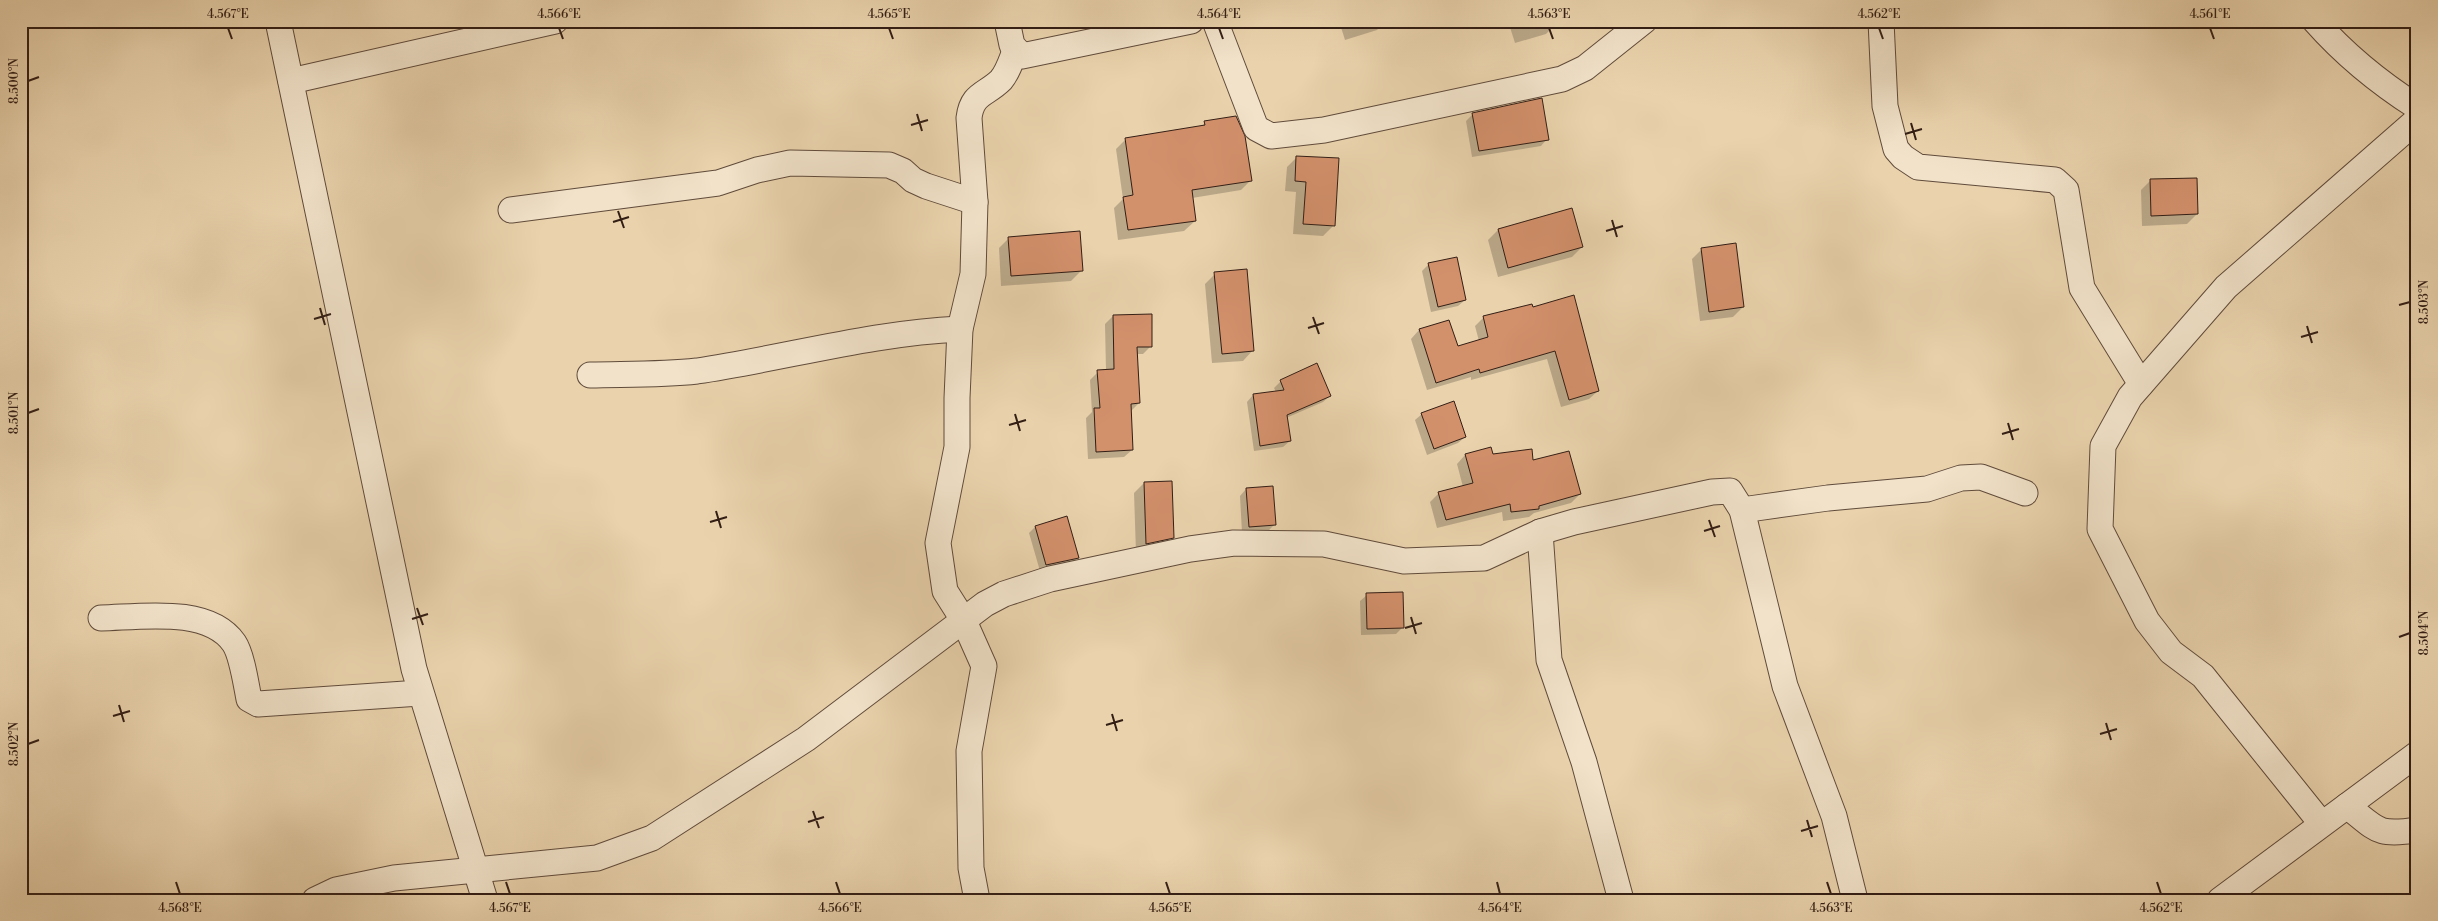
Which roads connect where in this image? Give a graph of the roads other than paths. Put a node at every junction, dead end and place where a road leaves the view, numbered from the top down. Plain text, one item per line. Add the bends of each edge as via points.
1 (278, 21) edge
2 (555, 21) edge
3 (1007, 21) edge
4 (1191, 21) edge
5 (1215, 21) edge
6 (1644, 21) edge
7 (1881, 21) edge
8 (2315, 21) edge
9 (1016, 51) junction
10 (291, 81) junction
11 (2417, 107) edge
12 (2417, 120) edge
13 (974, 202) junction
14 (511, 210) dead end
15 (960, 329) junction
16 (590, 375) dead end
17 (2142, 384) junction
18 (2026, 493) dead end
19 (1742, 510) junction
20 (1540, 532) junction
21 (101, 618) dead end
22 (964, 621) junction
23 (420, 693) junction
24 (2417, 754) edge
25 (2347, 806) junction
26 (2321, 824) junction
27 (2417, 830) edge
28 (477, 869) junction
29 (315, 900) edge
30 (485, 900) edge
31 (977, 900) edge
32 (1621, 900) edge
33 (1855, 900) edge
34 (2220, 900) edge

1 - 10 street
2 - 10 street
3 - 9 street
4 - 9 street via 1022,56
5 - 6 street via 1256,128 1271,136 1324,130 1562,80 1585,68
7 - 17 street via 1885,106 1896,149 1918,167 2055,180 2062,184 2066,190 2082,288
8 - 11 street via 2342,51 2387,88
9 - 13 street via 1002,77 971,106
10 - 23 street
12 - 17 street via 2226,287
13 - 14 street via 926,186 889,165 790,163 718,183
13 - 15 street via 973,274
15 - 16 street via 838,343 774,358 694,371
15 - 22 street via 957,447 938,543 945,591
17 - 26 street via 2130,397 2103,446 2100,529 2147,621 2171,652 2204,676
18 - 19 street via 1982,476 1961,478 1927,489
19 - 20 street via 1730,491 1712,492
19 - 33 street via 1785,686 1834,816
20 - 22 street via 1484,558 1404,561 1324,544 1234,542 1050,579 1004,594
20 - 32 street via 1549,660 1584,762
21 - 23 street via 192,617 210,622 236,645 249,699 258,704
22 - 28 street via 806,739 652,838 597,858
22 - 31 street via 984,666 970,751 971,868
23 - 28 street
24 - 25 street
25 - 26 street
25 - 27 street via 2381,832
26 - 34 street
28 - 29 street via 394,878 336,890
28 - 30 street

